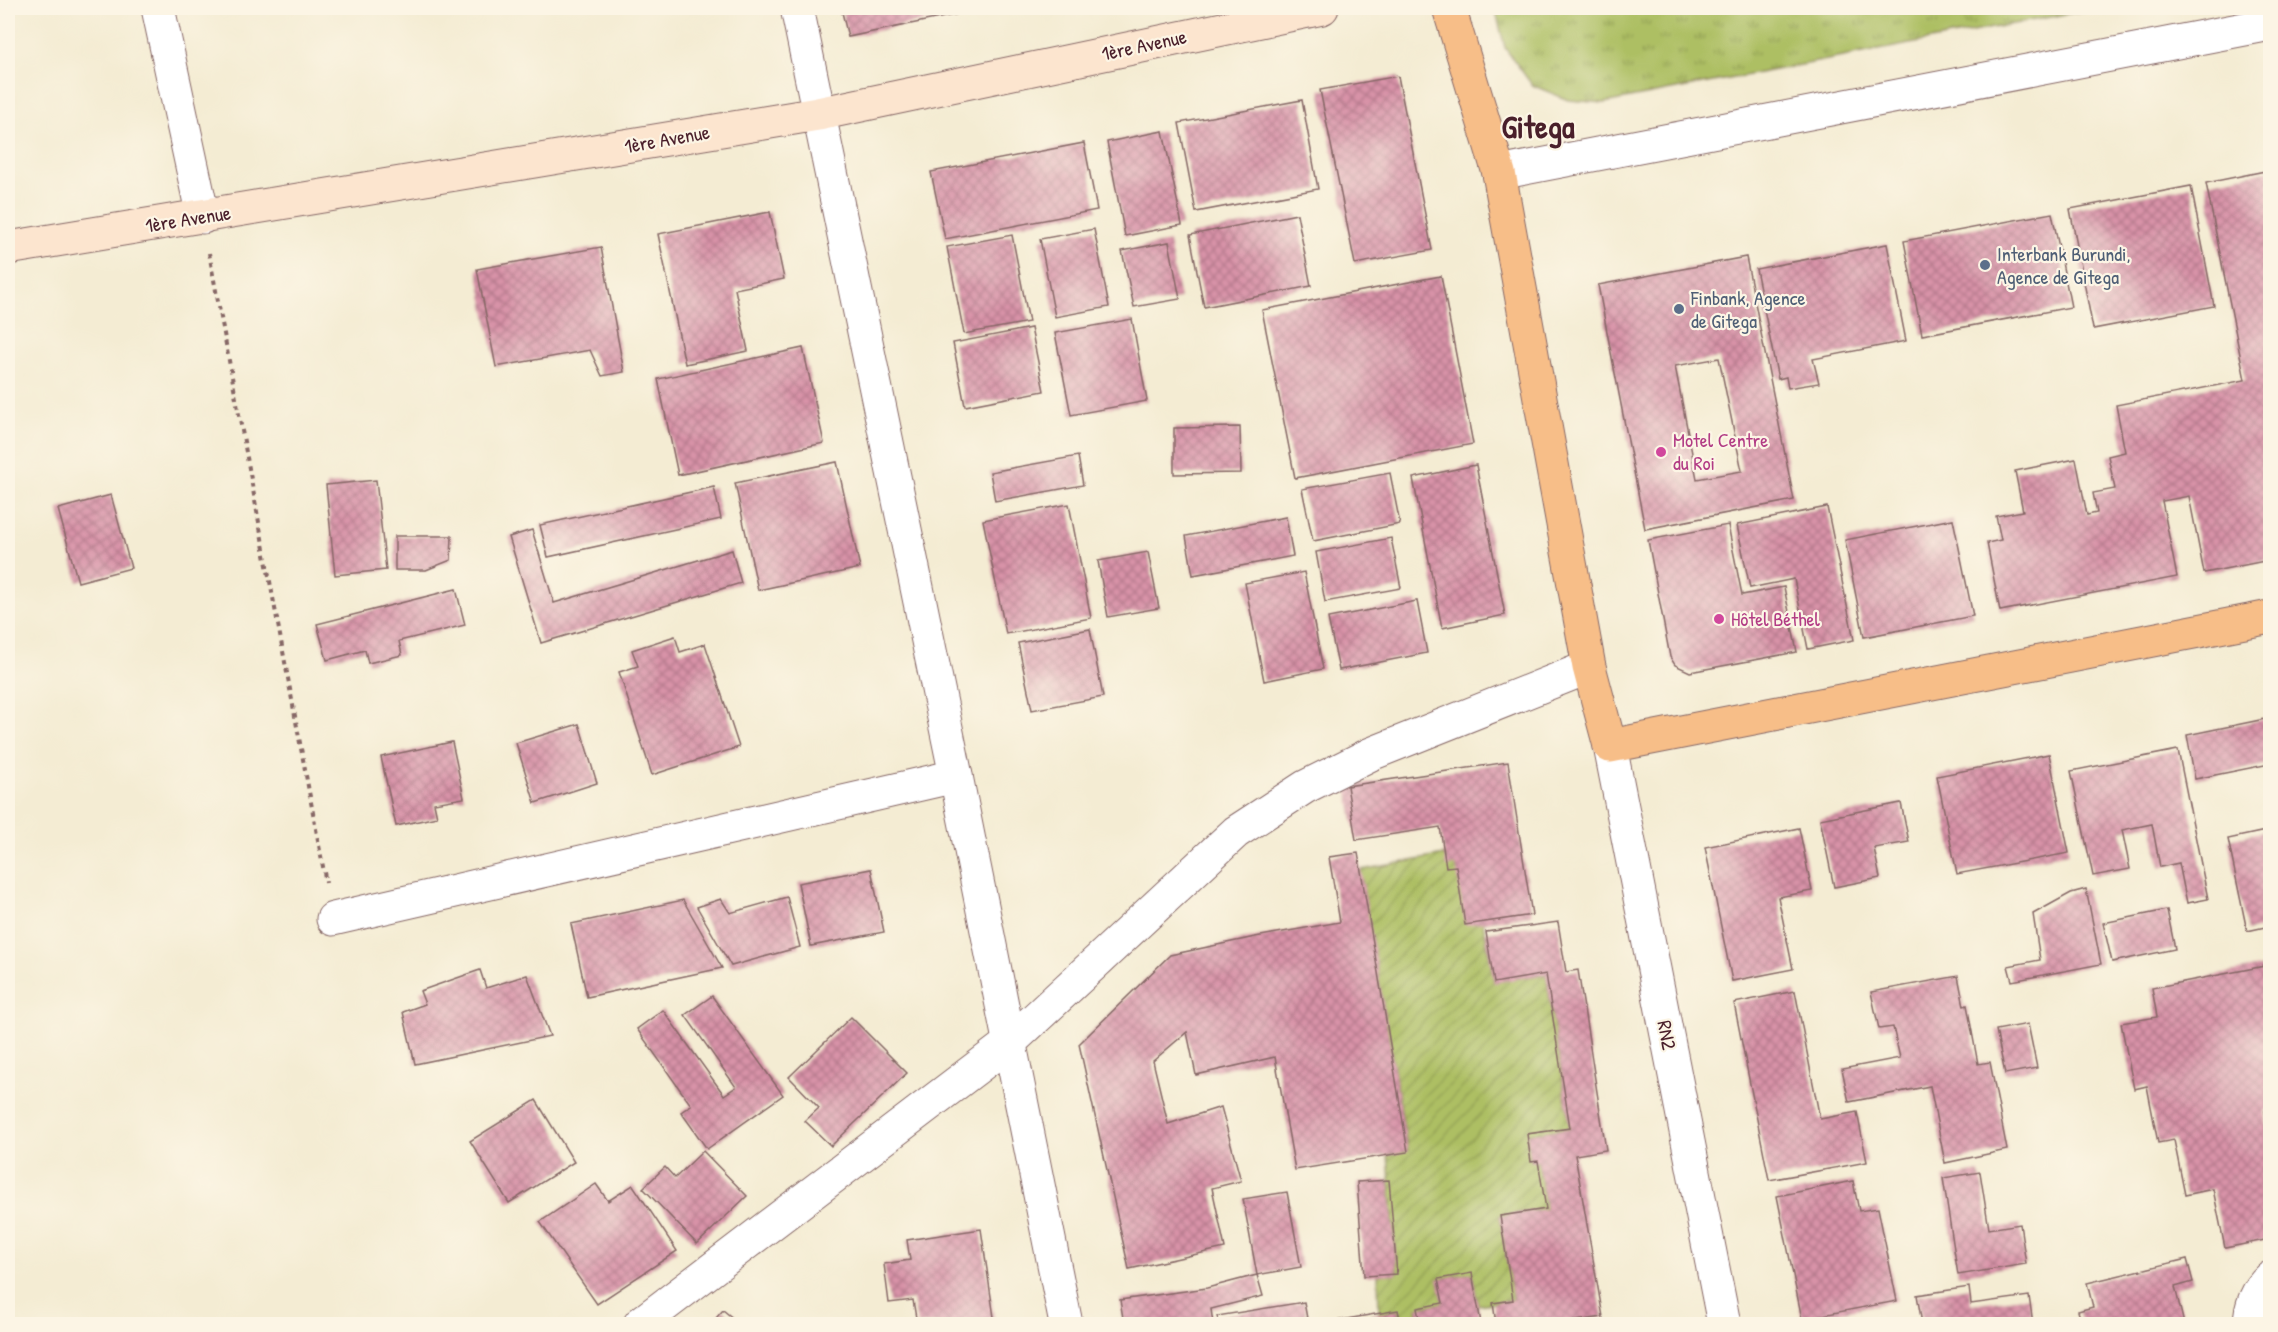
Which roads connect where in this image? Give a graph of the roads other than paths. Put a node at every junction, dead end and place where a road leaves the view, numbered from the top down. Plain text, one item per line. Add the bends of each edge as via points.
1 (158, 8) edge
2 (797, 8) edge
3 (1323, 8) edge
4 (1449, 8) edge
5 (2271, 21) edge
6 (818, 114) junction
7 (1499, 173) junction
8 (203, 217) junction
9 (8, 248) edge
10 (2271, 617) edge
11 (1589, 667) junction
12 (1610, 746) junction
13 (956, 776) junction
14 (333, 919) road end
15 (1008, 1044) junction
16 (2271, 1278) edge
17 (640, 1324) edge
18 (1066, 1324) edge
19 (1724, 1324) edge
20 (2250, 1324) edge

1 - 8 street
2 - 6 street
3 - 6 main road, 1ère Avenue
4 - 7 main road
5 - 7 street
6 - 8 main road, 1ère Avenue
6 - 13 street
7 - 11 main road
8 - 9 main road, 1ère Avenue
10 - 12 main road
11 - 12 main road
11 - 15 street via 1371,754 1295,794 1236,832
12 - 19 street, RN2
13 - 14 street
13 - 15 street
15 - 17 street
15 - 18 street
16 - 20 street via 2250,1311

